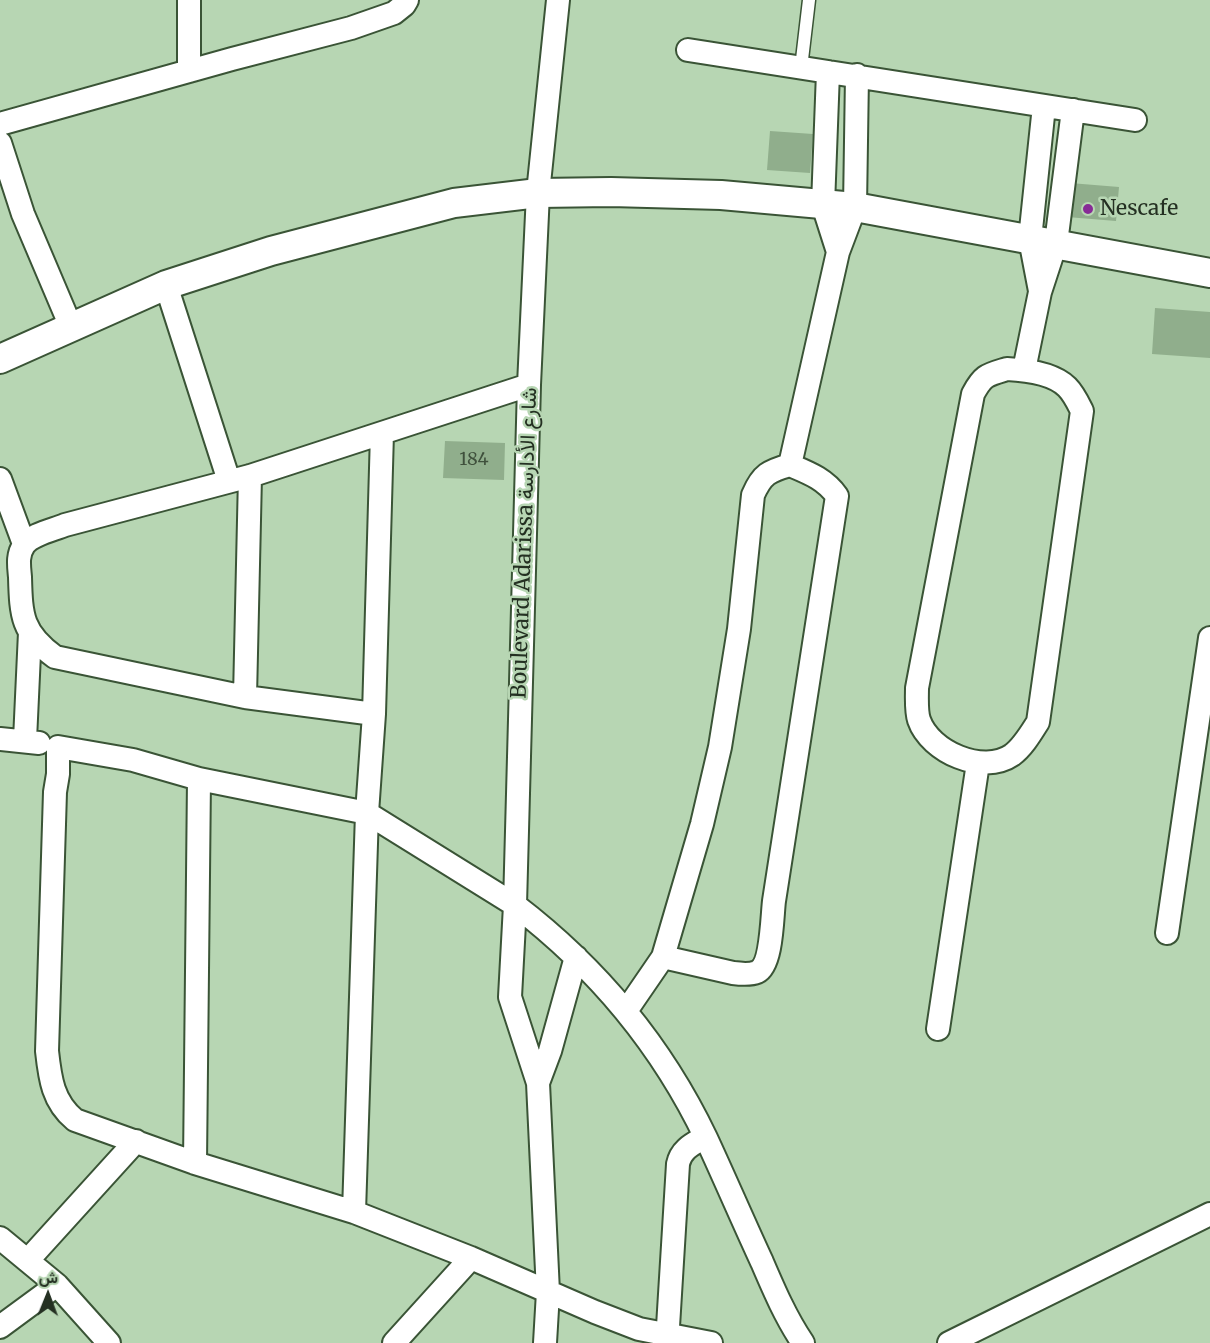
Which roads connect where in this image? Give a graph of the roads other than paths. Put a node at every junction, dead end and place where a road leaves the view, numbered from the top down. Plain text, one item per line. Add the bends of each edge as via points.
1 (189, 0) edge
2 (407, 0) edge
3 (558, 0) edge
4 (809, 0) edge
5 (688, 50) dead end
6 (801, 68) junction
7 (189, 71) junction
8 (828, 72) junction
9 (857, 75) junction
10 (1044, 106) junction
11 (1072, 110) junction
12 (1135, 120) dead end
13 (0, 124) edge
14 (0, 144) edge
15 (538, 193) junction
16 (823, 205) junction
17 (855, 207) junction
18 (1043, 241) junction
19 (838, 252) junction
20 (1210, 273) edge
21 (166, 285) junction
22 (71, 327) junction
23 (0, 359) edge
24 (1024, 370) junction
25 (529, 385) junction
26 (382, 433) junction
27 (790, 465) junction
28 (0, 479) edge
29 (240, 479) junction
30 (24, 544) junction
31 (30, 632) junction
32 (1210, 638) edge
33 (245, 697) junction
34 (374, 714) junction
35 (0, 738) edge
36 (25, 740) junction
37 (58, 747) junction
38 (978, 763) junction
39 (199, 778) junction
40 (367, 813) junction
41 (515, 905) junction
42 (1167, 933) dead end
43 (576, 957) junction
44 (663, 957) junction
45 (626, 1011) junction
46 (938, 1029) dead end
47 (538, 1083) junction
48 (705, 1137) junction
49 (136, 1141) junction
50 (195, 1163) junction
51 (354, 1212) junction
52 (1210, 1214) edge
53 (0, 1238) edge
54 (471, 1258) junction
55 (28, 1260) junction
56 (57, 1285) junction
57 (548, 1292) junction
58 (0, 1327) edge
59 (667, 1339) edge
60 (109, 1343) edge
61 (394, 1343) edge
62 (545, 1343) edge
63 (711, 1343) edge
64 (803, 1343) edge
65 (949, 1343) edge

1 - 7 street
2 - 7 street via 394,13 351,28
3 - 15 street, Boulevard Adarissa شارع الأدارسة
4 - 6 lane
5 - 6 street
6 - 8 street
7 - 13 street
8 - 9 street
8 - 16 street
9 - 10 street
9 - 17 street
10 - 11 street
10 - 18 street
11 - 12 street
11 - 18 street
14 - 22 street via 22,214
15 - 16 street via 721,195
15 - 21 street via 454,203 271,251
15 - 25 street, Boulevard Adarissa شارع الأدارسة
16 - 17 street
16 - 19 street
17 - 18 street
17 - 19 street
18 - 20 street
18 - 24 street via 1040,292
19 - 27 street
21 - 22 street
21 - 29 street
22 - 23 street
24 - 38 street via 1058,380 1082,411 1038,722 1012,755 994,763
24 - 38 street via 993,373 980,380 973,394 917,688 918,719 929,738
25 - 26 street
25 - 41 street, Boulevard Adarissa شارع الأدارسة
26 - 29 street
26 - 34 street
27 - 44 street via 766,474 753,495 739,629 720,747
27 - 44 street via 818,477 837,496 765,965 757,972 745,974
28 - 30 street
29 - 30 street via 65,525
29 - 33 street
30 - 31 street via 19,558 21,612
31 - 33 street via 55,657
31 - 36 street
32 - 42 street
33 - 34 street
34 - 40 street
35 - 36 street
36 - 37 street
37 - 39 street via 133,760
37 - 49 street via 47,1052 50,1076 57,1100 75,1120
38 - 46 street
39 - 40 street
39 - 50 street
40 - 41 street
40 - 51 street
41 - 43 street
41 - 47 street, Boulevard Adarissa شارع الأدارسة via 510,997
43 - 45 street
43 - 47 street, Boulevard Adarissa شارع الأدارسة
44 - 45 street
45 - 48 street via 670,1071
47 - 57 street, Boulevard Adarissa شارع الأدارسة
48 - 59 street via 683,1152 678,1164
48 - 64 street via 782,1306
49 - 50 street
49 - 55 street
50 - 51 street
51 - 54 street
52 - 65 street
53 - 55 street
54 - 57 street
54 - 61 street
55 - 56 street
56 - 58 street
56 - 60 street
57 - 59 street
57 - 62 street, Boulevard Adarissa شارع الأدارسة
59 - 63 street

